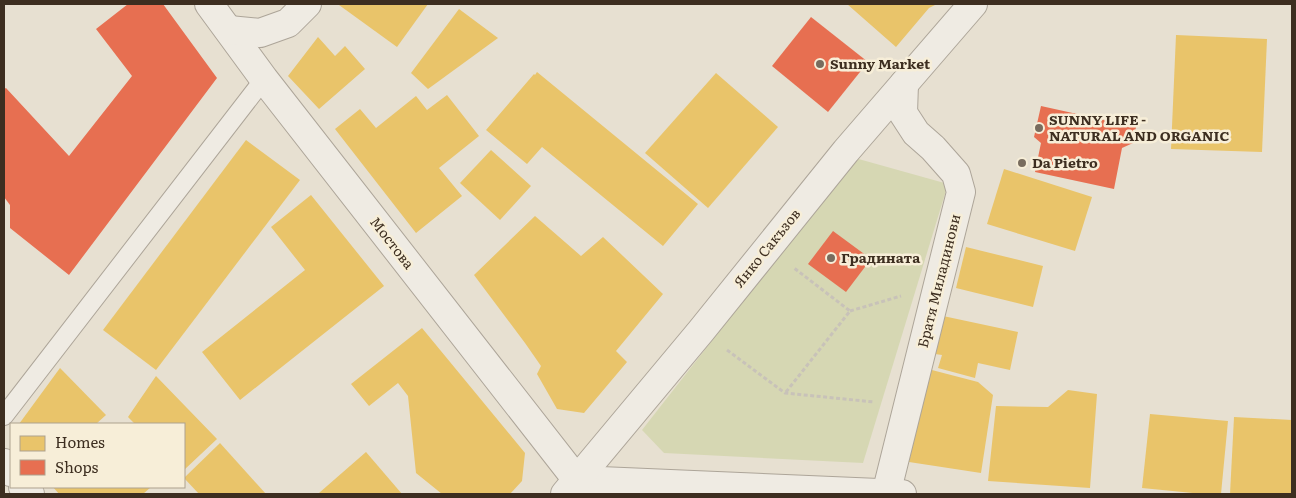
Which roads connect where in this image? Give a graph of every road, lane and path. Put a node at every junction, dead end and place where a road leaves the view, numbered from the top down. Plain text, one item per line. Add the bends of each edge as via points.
1 (209, 4) edge
2 (306, 4) edge
3 (973, 4) edge
4 (293, 14) edge
5 (229, 30) junction
6 (264, 79) junction
7 (904, 84) junction
8 (767, 248) junction
9 (938, 285) junction
10 (850, 312) junction
11 (700, 331) junction
12 (785, 393) junction
13 (908, 406) junction
14 (4, 416) edge
15 (571, 487) edge
16 (892, 494) edge

1 - 5 street, Мостова
2 - 4 street
3 - 7 street, Янко Сакъзов
4 - 5 street via 260,32
5 - 6 street, Мостова
6 - 14 lane
6 - 15 street, Мостова
7 - 8 street, Янко Сакъзов
7 - 9 street, Братя Миладинови via 903,113 916,133 956,174 961,192
8 - 10 path
8 - 11 street, Янко Сакъзов
9 - 10 path
9 - 13 street, Братя Миладинови
10 - 12 path
11 - 12 path
11 - 15 street, Янко Сакъзов
12 - 13 path
13 - 16 street, Братя Миладинови
15 - 16 street

